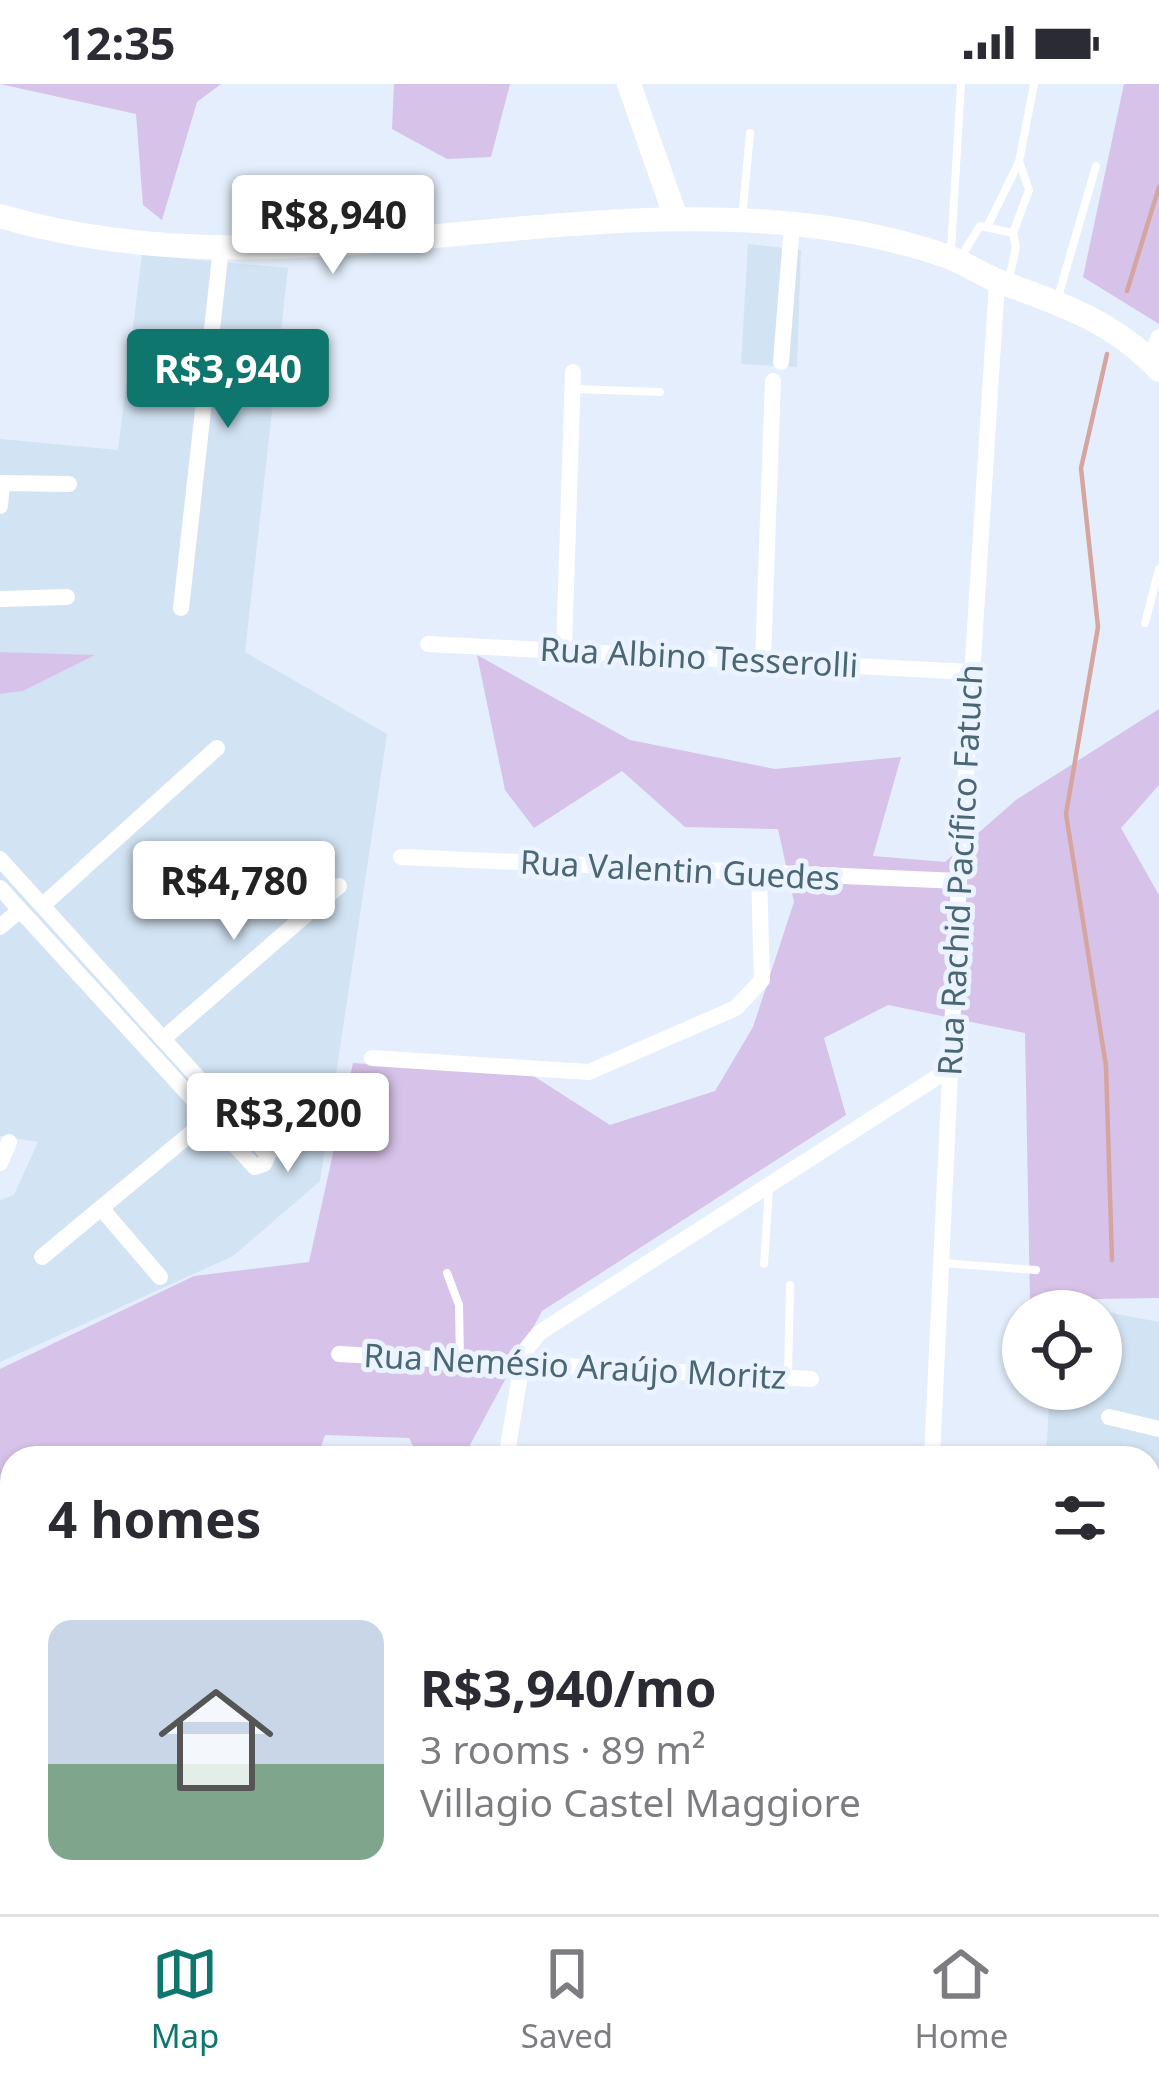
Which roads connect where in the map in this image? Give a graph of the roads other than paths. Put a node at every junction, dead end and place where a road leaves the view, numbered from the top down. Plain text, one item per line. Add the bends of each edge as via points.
1 (629, 84) edge
2 (961, 84) edge
3 (1034, 84) edge
4 (750, 133) dead end
5 (1019, 162) junction
6 (1096, 166) dead end
7 (0, 216) edge
8 (676, 218) junction
9 (742, 221) junction
10 (791, 224) junction
11 (988, 225) junction
12 (1013, 233) junction
13 (221, 248) junction
14 (955, 260) junction
15 (1003, 283) junction
16 (1057, 303) junction
17 (1156, 356) edge
18 (781, 362) dead end
19 (572, 381) joint
20 (773, 381) dead end
21 (660, 392) dead end
22 (69, 484) dead end
23 (0, 506) edge
24 (1159, 569) edge
25 (68, 597) dead end
26 (0, 598) edge
27 (181, 608) dead end
28 (1144, 623) dead end
29 (428, 644) dead end
30 (564, 650) junction
31 (763, 658) junction
32 (971, 672) junction
33 (217, 748) dead end
34 (401, 857) dead end
35 (0, 859) edge
36 (759, 874) junction
37 (958, 881) junction
38 (338, 886) dead end
39 (0, 888) edge
40 (43, 905) junction
41 (20, 910) junction
42 (0, 928) edge
43 (89, 974) junction
44 (163, 1039) junction
45 (372, 1058) dead end
46 (949, 1070) junction
47 (207, 1120) junction
48 (9, 1142) dead end
49 (0, 1162) edge
50 (769, 1186) junction
51 (101, 1208) junction
52 (42, 1257) dead end
53 (942, 1263) junction
54 (764, 1264) dead end
55 (1036, 1270) dead end
56 (447, 1273) dead end
57 (160, 1277) dead end
58 (790, 1285) dead end
59 (339, 1354) dead end
60 (460, 1360) junction
61 (520, 1364) junction
62 (788, 1378) junction
63 (811, 1379) dead end
64 (1109, 1417) dead end
65 (1159, 1430) edge
66 (508, 1446) edge
67 (933, 1446) edge

1 - 8 main road
2 - 14 lane
3 - 5 lane
4 - 9 lane
5 - 11 lane
5 - 12 lane via 1029,190
6 - 16 lane
7 - 13 main road via 55,232
8 - 9 main road
8 - 13 main road via 332,248
9 - 10 main road
10 - 14 main road
10 - 18 street
11 - 12 lane
11 - 14 lane via 974,229
12 - 15 lane
13 - 27 street
14 - 15 main road
15 - 16 main road
15 - 32 street, Rua Rachid Pacífico Fatuch
16 - 17 main road
19 - 21 lane
19 - 30 street
20 - 31 street
22 - 23 street via 2,483
24 - 28 lane
25 - 26 street
29 - 30 street, Rua Albino Tesserolli
30 - 31 street, Rua Albino Tesserolli
31 - 32 street, Rua Albino Tesserolli
32 - 37 street, Rua Rachid Pacífico Fatuch
33 - 40 street
34 - 36 street, Rua Valentin Guedes
35 - 40 street
36 - 37 street, Rua Valentin Guedes
36 - 45 street via 762,980 736,1008 590,1072
37 - 46 street, Rua Rachid Pacífico Fatuch
38 - 44 street
39 - 41 street
40 - 43 street
41 - 42 street
41 - 43 street
43 - 44 street
43 - 47 street
44 - 47 street via 268,1155 264,1164 255,1167
46 - 50 street
46 - 53 street, Rua Rachid Pacífico Fatuch
47 - 51 street
48 - 49 street
50 - 54 lane
50 - 61 street via 539,1333
51 - 52 street
51 - 57 street
53 - 55 lane
53 - 67 street, Rua Rachid Pacífico Fatuch
56 - 60 lane via 459,1305
58 - 62 lane
59 - 60 street, Rua Nemésio Araújo Moritz
60 - 61 street, Rua Nemésio Araújo Moritz
61 - 62 street, Rua Nemésio Araújo Moritz
61 - 66 street
62 - 63 street, Rua Nemésio Araújo Moritz
64 - 65 street

